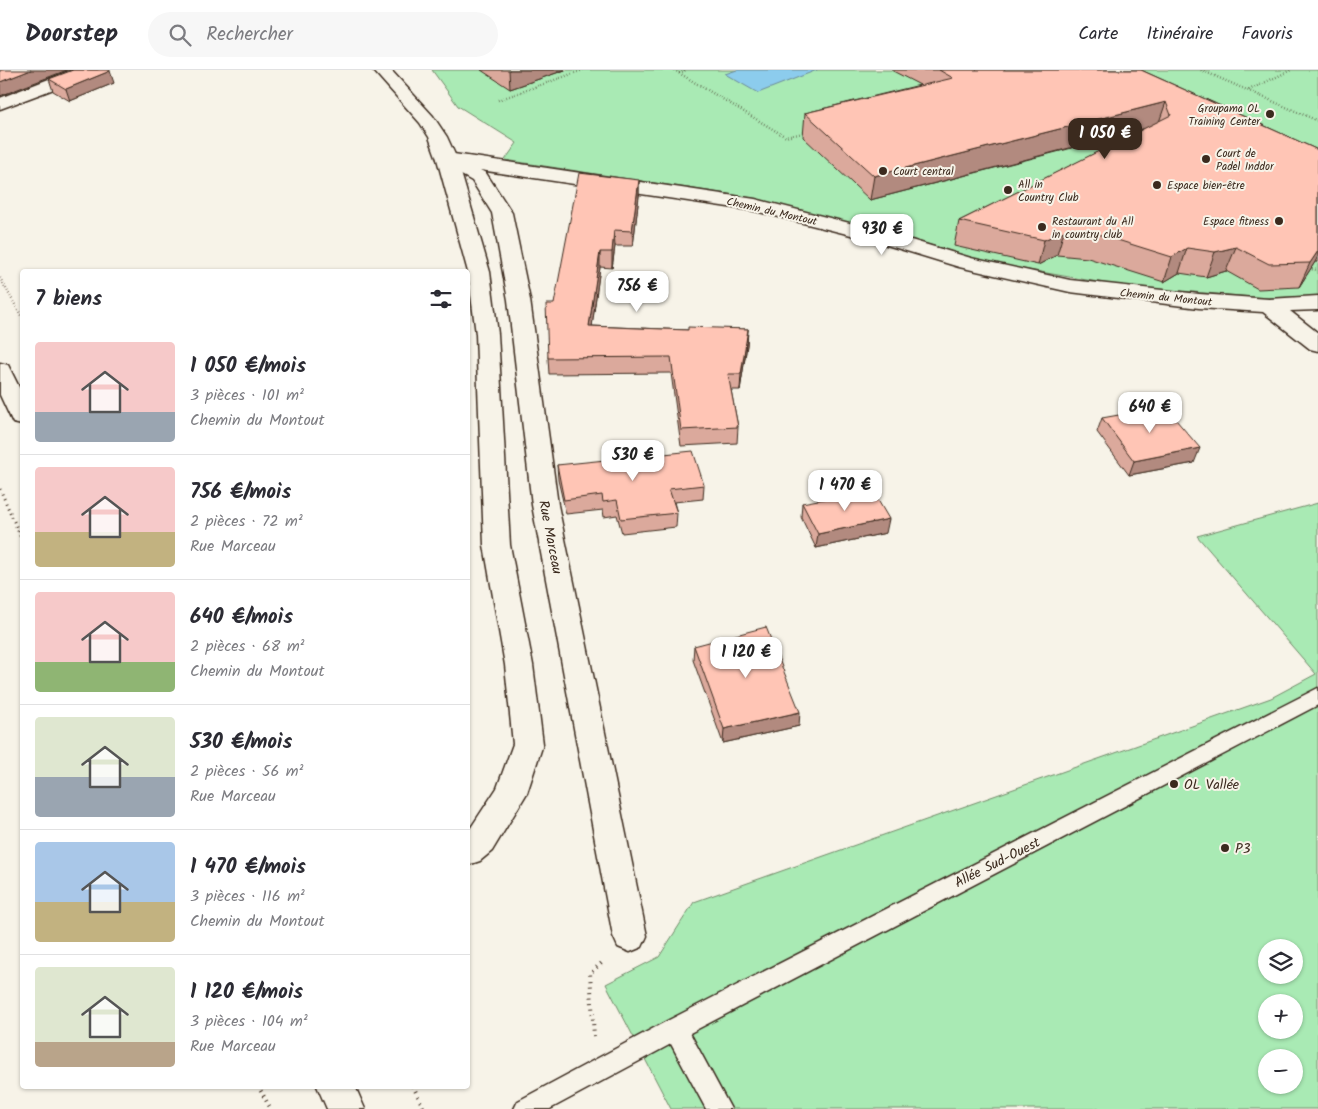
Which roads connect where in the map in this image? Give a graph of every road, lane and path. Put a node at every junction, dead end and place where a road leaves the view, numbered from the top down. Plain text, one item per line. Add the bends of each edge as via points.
1 (88, 70) edge
2 (382, 70) edge
3 (583, 70) edge
4 (674, 70) edge
5 (686, 70) edge
6 (1205, 70) edge
7 (1291, 70) edge
8 (679, 73) junction
9 (1249, 91) junction
10 (498, 100) dead end
11 (0, 104) edge
12 (1317, 120) edge
13 (814, 130) edge
14 (448, 159) junction
15 (1308, 269) edge
16 (1318, 270) edge
17 (0, 278) edge
18 (1318, 303) edge
19 (1269, 306) junction
20 (20, 313) edge
21 (1318, 344) edge
22 (0, 370) edge
23 (20, 413) edge
24 (0, 489) edge
25 (20, 535) edge
26 (1318, 696) edge
27 (470, 850) edge
28 (630, 936) joint
29 (675, 1029) junction
30 (597, 1072) junction
31 (260, 1089) edge
32 (337, 1089) edge
33 (414, 1089) edge
34 (271, 1109) edge
35 (346, 1109) edge
36 (424, 1109) edge
37 (526, 1109) edge
38 (719, 1109) edge

1 - 11 street
2 - 14 street via 427,120
3 - 10 path
4 - 8 path
5 - 8 path
6 - 9 path
7 - 9 path
8 - 13 path via 786,137
9 - 12 path
14 - 19 street, Chemin du Montout via 755,205 966,262 1070,286
14 - 27 street via 479,272 487,334 497,545 520,665 528,744 511,793 481,841
14 - 28 street, Rue Marceau via 479,178 502,212 519,300 545,506
15 - 16 path
17 - 20 path
18 - 19 street, Chemin du Montout
19 - 21 street
22 - 23 street
24 - 25 path
26 - 29 lane, Allée Sud-Ouest
28 - 30 path via 590,973
29 - 30 lane, Allée Sud-Ouest
29 - 38 lane
30 - 37 lane, Allée Sud-Ouest
31 - 34 path
32 - 35 street
33 - 36 path

